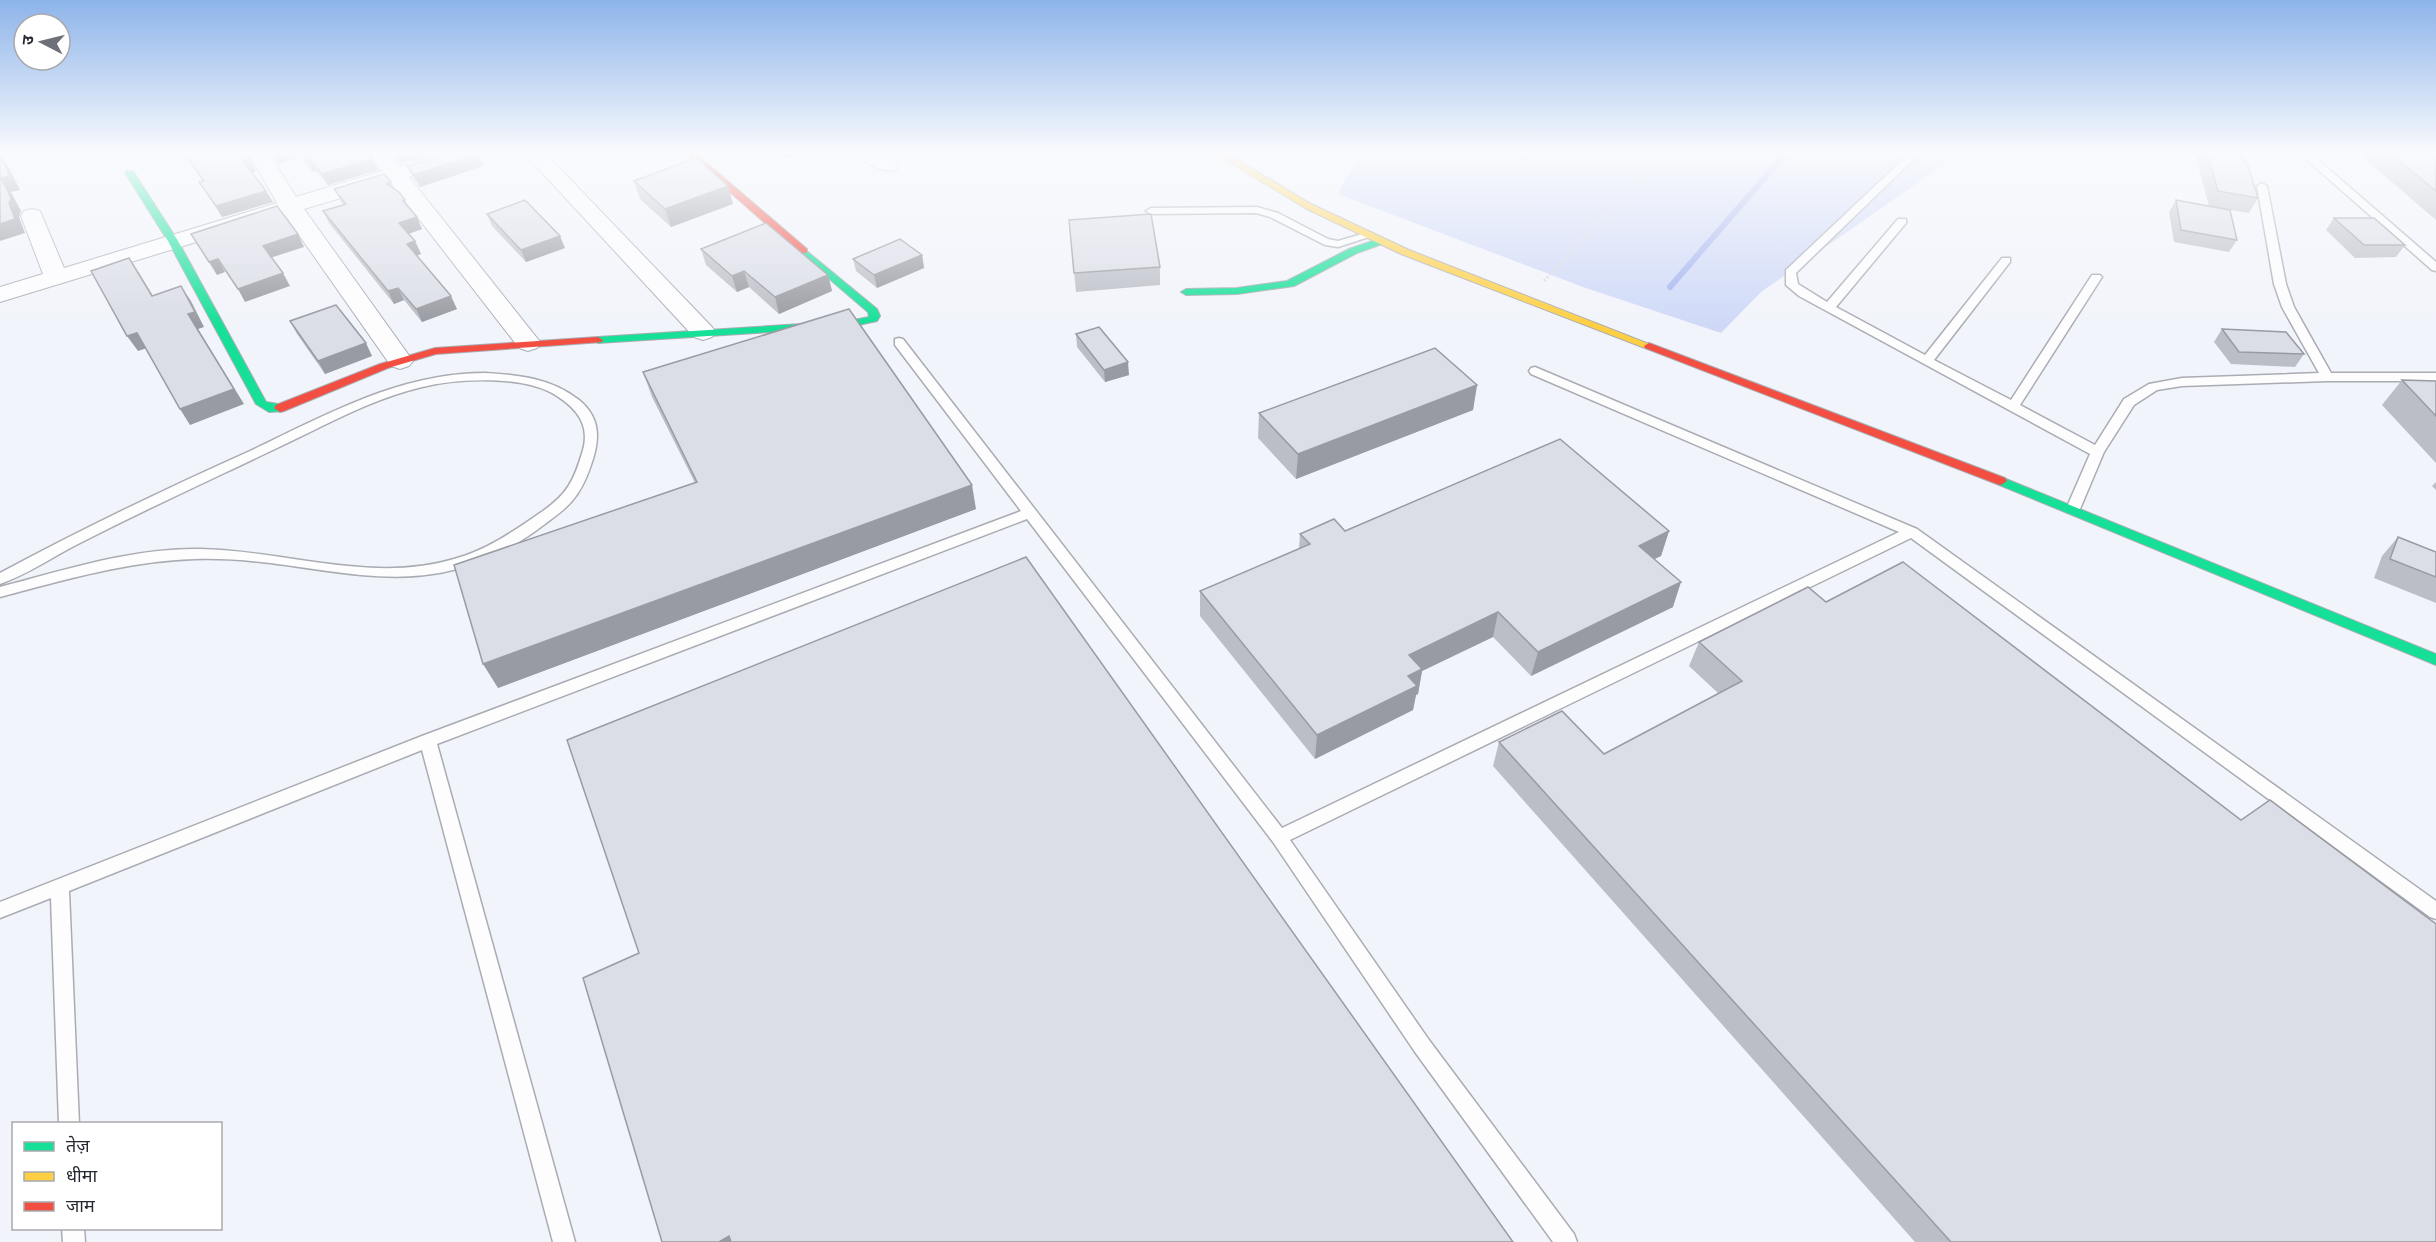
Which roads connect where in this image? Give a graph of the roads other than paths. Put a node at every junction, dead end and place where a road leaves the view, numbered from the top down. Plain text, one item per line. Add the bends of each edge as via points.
1 (153, 210) edge
2 (273, 210) edge
3 (293, 210) edge
4 (425, 210) edge
5 (588, 210) edge
6 (756, 210) edge
7 (1316, 210) edge
8 (1855, 210) edge
9 (2266, 210) edge
10 (2369, 210) edge
11 (1151, 211) dead end
12 (32, 216) dead end
13 (1902, 221) dead end
14 (1375, 238) junction
15 (173, 241) junction
16 (2006, 260) dead end
17 (2436, 268) edge
18 (2096, 277) dead end
19 (56, 278) junction
20 (1186, 292) dead end
21 (0, 295) edge
22 (1829, 308) junction
23 (703, 332) junction
24 (899, 342) dead end
25 (528, 343) junction
26 (400, 361) junction
27 (1928, 361) junction
28 (1535, 371) dead end
29 (2327, 377) junction
30 (2436, 377) edge
31 (2013, 407) junction
32 (2097, 452) junction
33 (2073, 509) junction
34 (1029, 513) junction
35 (1912, 532) junction
36 (0, 579) edge
37 (0, 592) edge
38 (2436, 660) edge
39 (428, 741) junction
40 (1279, 837) junction
41 (60, 887) junction
42 (0, 910) edge
43 (2436, 911) edge
44 (69, 1122) edge
45 (564, 1242) edge
46 (1566, 1242) edge

1 - 15 street
2 - 15 street
3 - 26 street
4 - 25 street
5 - 23 street
6 - 23 street via 875,315 865,322 849,324
7 - 14 street
8 - 22 lane via 1790,272 1792,285
9 - 29 lane via 2288,308
10 - 17 lane
11 - 14 lane via 1257,210 1325,242 1338,244
12 - 19 street
13 - 22 lane
14 - 20 street via 1290,284
14 - 33 street
15 - 19 street
15 - 26 street via 262,404 269,408 280,408
16 - 27 lane
18 - 31 lane
19 - 21 street
22 - 27 lane
23 - 25 street
24 - 34 lane
25 - 26 street via 435,351
27 - 31 lane
28 - 35 lane
29 - 30 lane
29 - 32 lane via 2182,382 2153,387 2129,402
31 - 32 lane
32 - 33 lane
33 - 38 street
34 - 39 lane
34 - 40 lane
35 - 40 lane
35 - 43 lane
36 - 37 lane via 87,532 325,420 415,386 460,377 518,379 557,389 586,412 592,438 572,495 524,532 457,563 406,573 221,554 168,555
39 - 41 lane
39 - 45 lane
40 - 46 lane via 1422,1046
41 - 42 lane
41 - 44 lane

